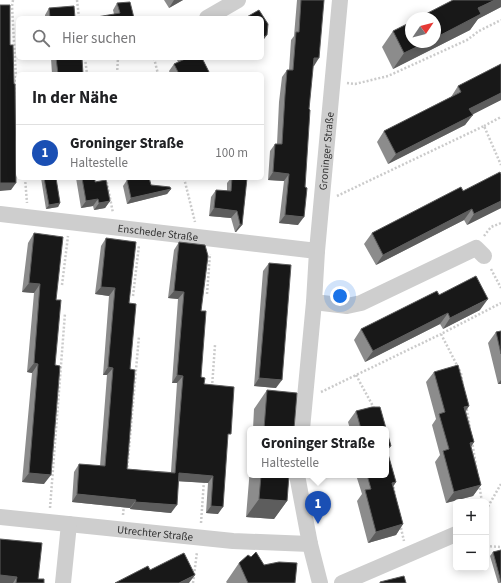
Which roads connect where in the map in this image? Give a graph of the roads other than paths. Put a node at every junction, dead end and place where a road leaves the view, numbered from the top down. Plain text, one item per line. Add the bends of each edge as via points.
1 (238, 0) edge
2 (340, 0) edge
3 (210, 16) edge
4 (0, 214) edge
5 (317, 251) junction
6 (480, 252) road end
7 (314, 302) junction
8 (302, 426) edge
9 (298, 478) edge
10 (0, 517) edge
11 (69, 524) junction
12 (454, 535) edge
13 (310, 544) junction
14 (63, 583) edge
15 (320, 583) edge
16 (342, 583) edge

1 - 3 street
2 - 5 street, Groninger Straße
4 - 5 street, Enscheder Straße
5 - 7 street, Groninger Straße
6 - 7 street via 361,303 347,306
7 - 8 street, Groninger Straße
9 - 13 street
10 - 11 street, Utrechter Straße
11 - 13 street, Utrechter Straße via 233,541
11 - 14 street
12 - 16 street
13 - 15 street

